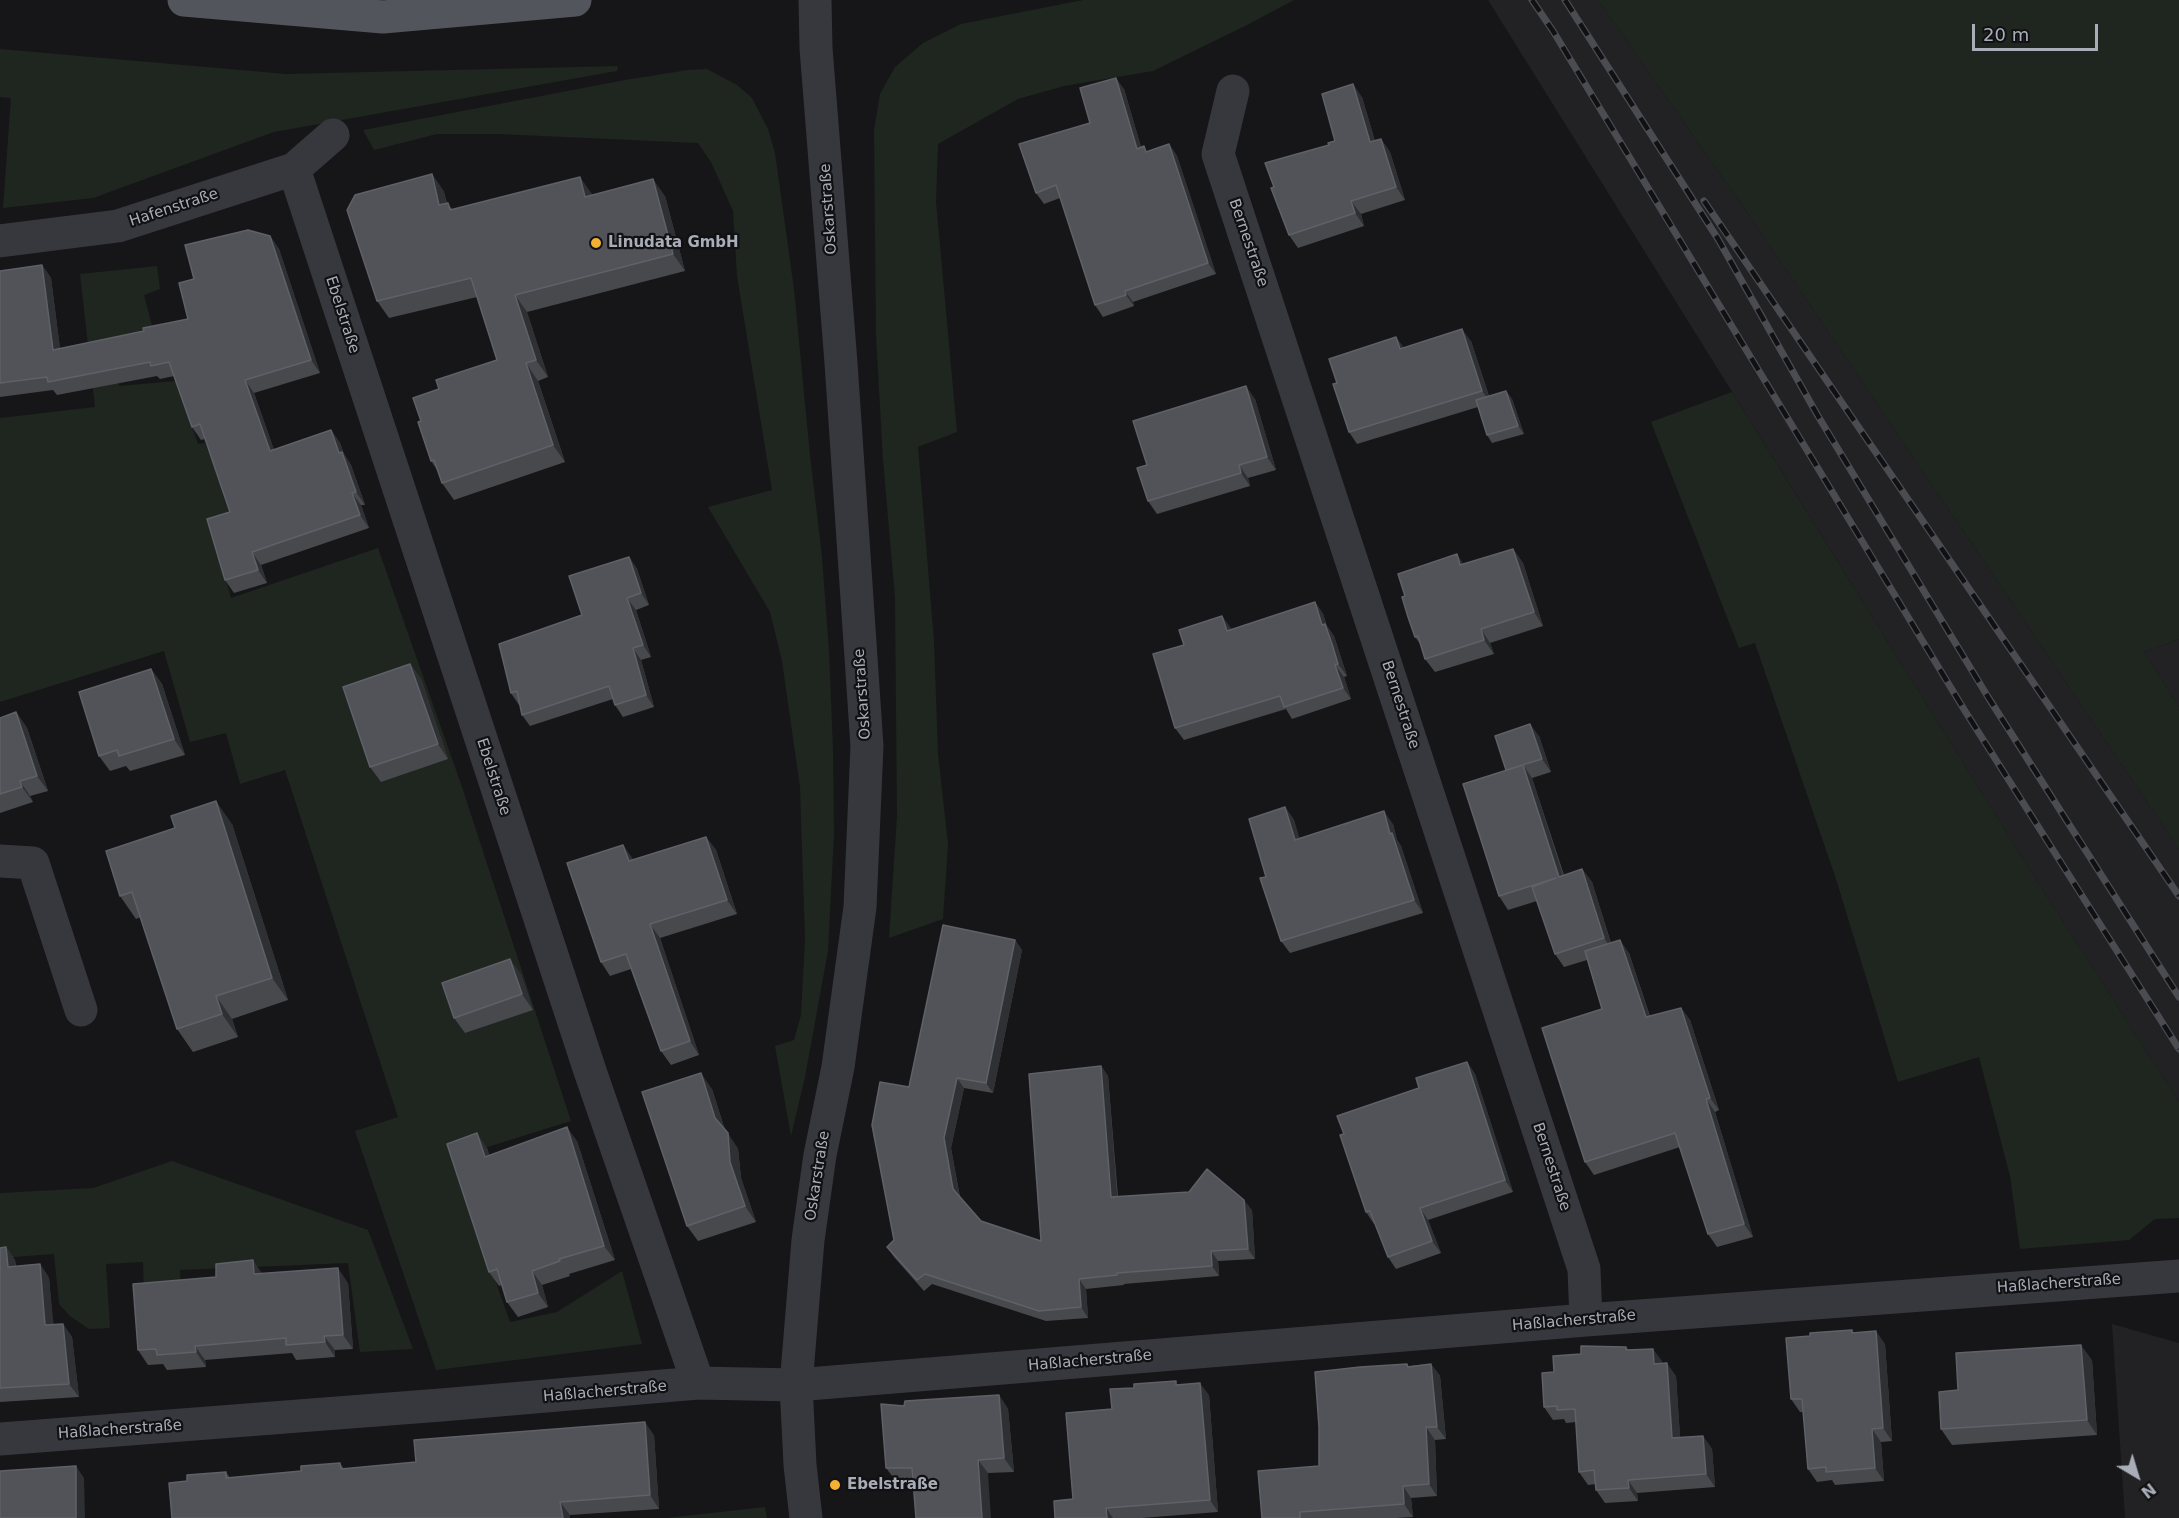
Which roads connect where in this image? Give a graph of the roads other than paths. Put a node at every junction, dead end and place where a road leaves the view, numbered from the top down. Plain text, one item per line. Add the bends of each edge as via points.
1 (184, 0) edge
2 (574, 0) edge
3 (815, 0) edge
4 (1233, 91) dead end
5 (333, 135) dead end
6 (294, 169) junction
7 (0, 241) edge
8 (0, 861) edge
9 (81, 1010) dead end
10 (2179, 1276) edge
11 (1586, 1320) junction
12 (698, 1383) junction
13 (796, 1385) junction
14 (0, 1439) edge
15 (806, 1518) edge

1 - 2 main road via 383,17
3 - 13 street, Oskarstraße via 867,746 860,907 808,1240
4 - 11 street, Bernestraße via 1218,154 1584,1269
5 - 6 street, Hafenstraße
6 - 7 street, Hafenstraße via 118,226
6 - 12 street, Ebelstraße via 586,1059
8 - 9 street via 33,863
10 - 11 street, Haßlacherstraße
11 - 13 street, Haßlacherstraße
12 - 13 street, Haßlacherstraße
12 - 14 street, Haßlacherstraße
13 - 15 street

